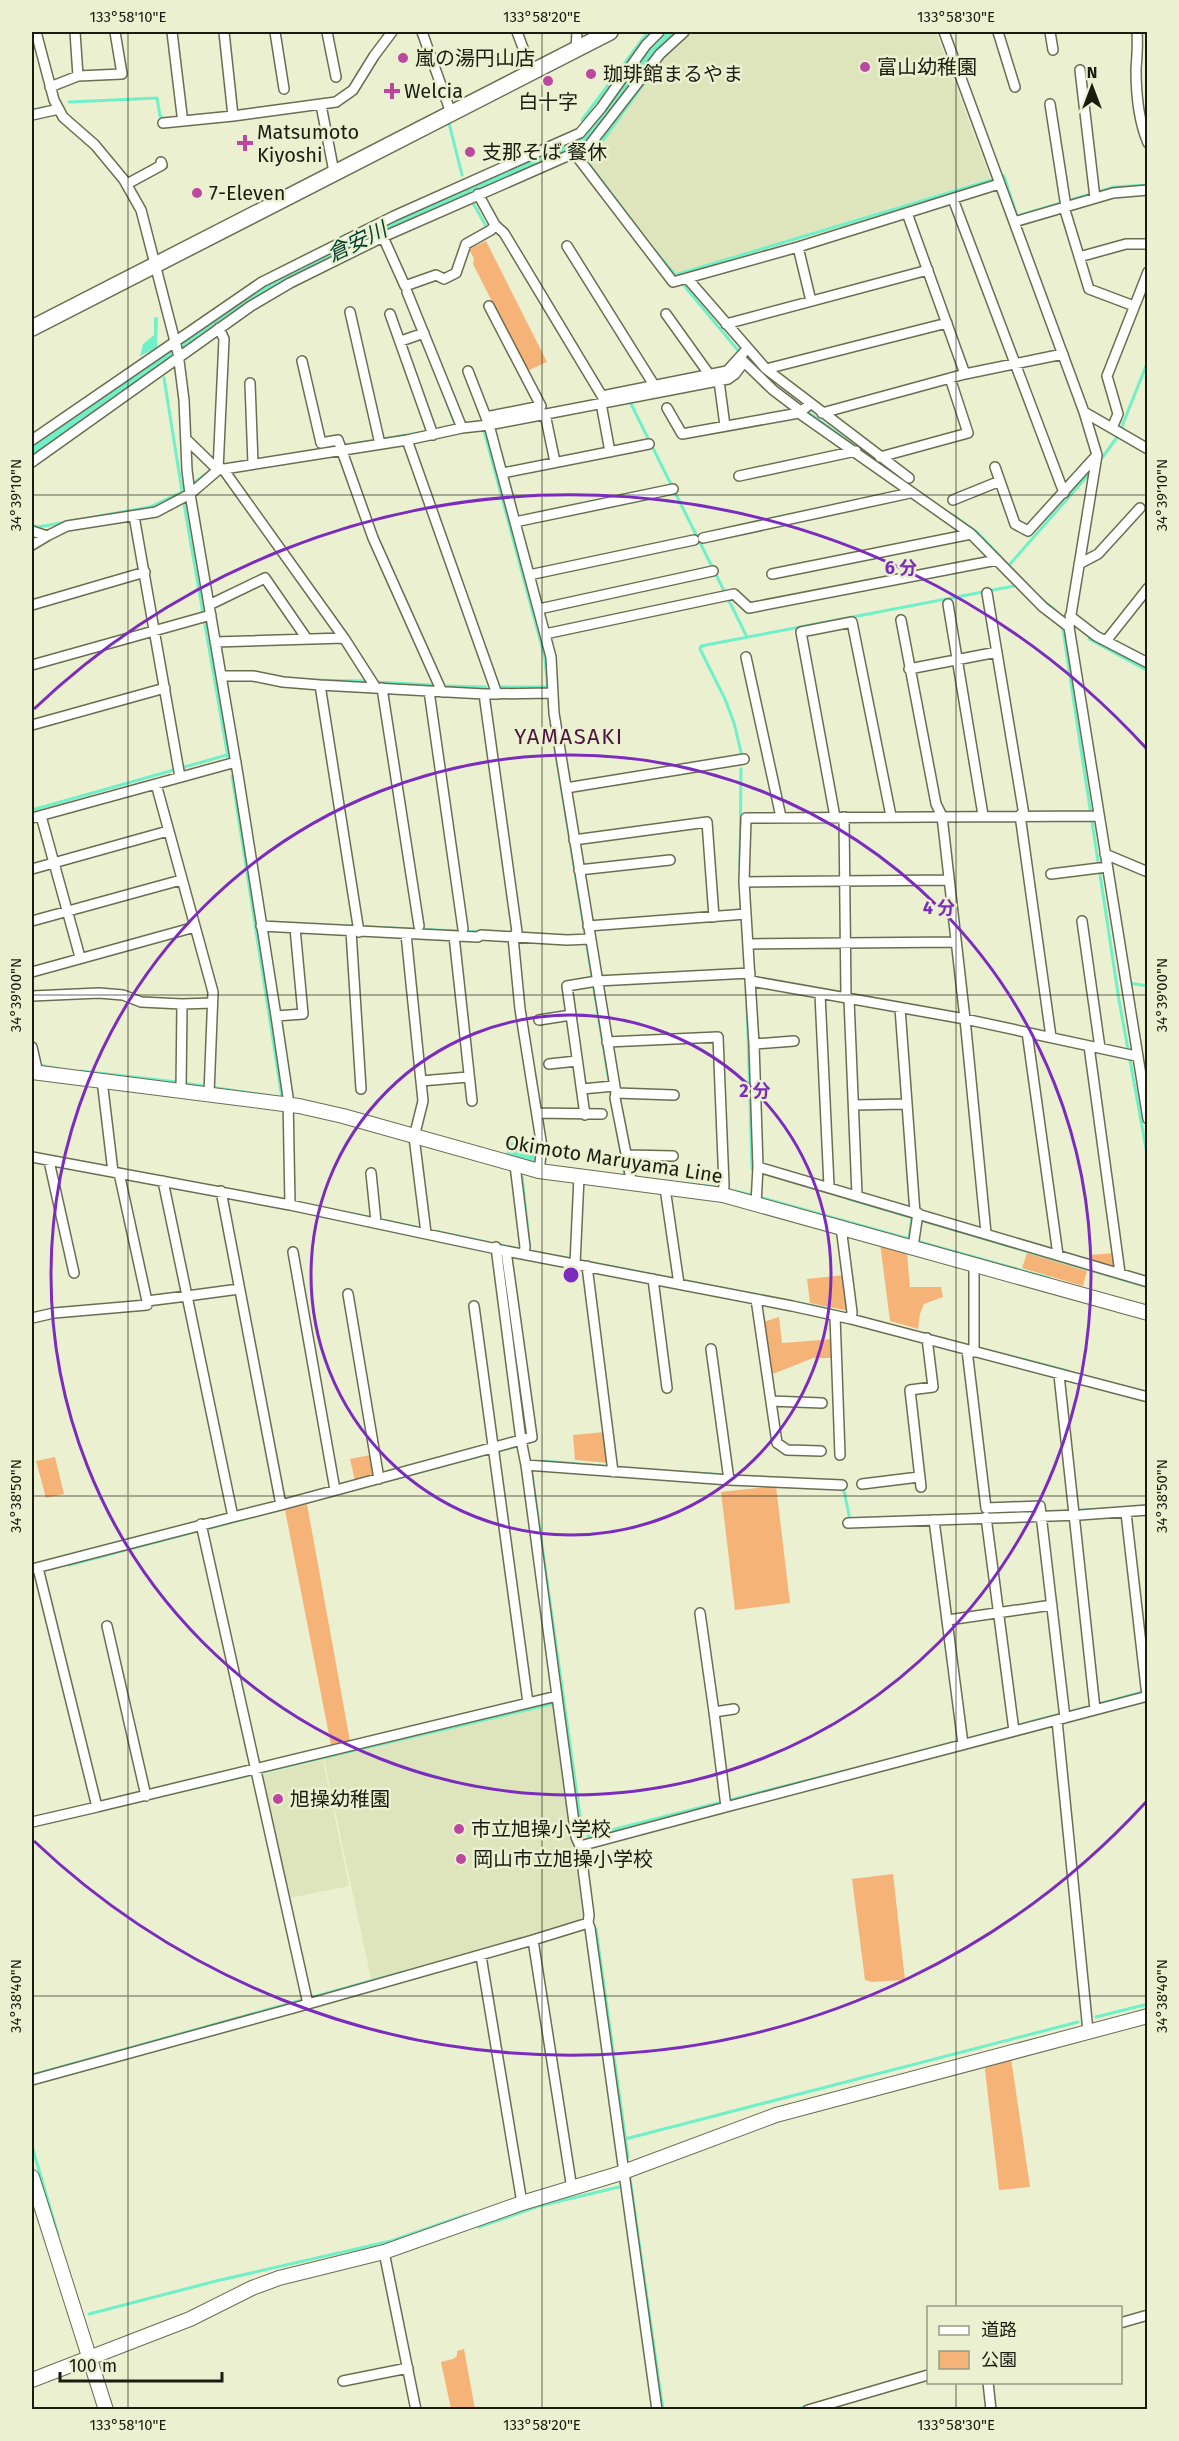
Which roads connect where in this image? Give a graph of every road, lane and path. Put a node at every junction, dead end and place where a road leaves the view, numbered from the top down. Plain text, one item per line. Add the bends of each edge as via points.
1 (36, 32) edge
2 (75, 32) edge
3 (115, 32) edge
4 (172, 32) edge
5 (224, 32) edge
6 (275, 32) edge
7 (327, 32) edge
8 (392, 32) edge
9 (422, 32) edge
10 (517, 32) edge
11 (577, 32) edge
12 (610, 32) edge
13 (659, 32) edge
14 (684, 32) edge
15 (944, 32) edge
16 (998, 32) edge
17 (1050, 32) edge
18 (1137, 32) edge
19 (576, 49) junction
20 (1053, 50) dead end
21 (1080, 70) dead end
22 (532, 72) junction
23 (78, 76) junction
24 (336, 77) dead end
25 (50, 87) junction
26 (1015, 87) dead end
27 (284, 88) dead end
28 (1050, 104) dead end
29 (321, 105) junction
30 (59, 110) junction
31 (451, 113) junction
32 (233, 114) junction
33 (32, 115) edge
34 (182, 115) dead end
35 (163, 123) dead end
36 (1148, 143) edge
37 (575, 154) junction
38 (161, 162) dead end
39 (334, 172) junction
40 (127, 184) junction
41 (999, 184) junction
42 (1148, 190) edge
43 (478, 194) junction
44 (1095, 194) junction
45 (952, 199) junction
46 (1065, 204) junction
47 (907, 213) junction
48 (1014, 222) junction
49 (495, 225) junction
50 (383, 237) junction
51 (1148, 244) edge
52 (567, 246) dead end
53 (798, 247) junction
54 (1079, 257) junction
55 (154, 265) junction
56 (928, 270) junction
57 (1148, 272) edge
58 (682, 279) junction
59 (407, 292) dead end
60 (811, 301) junction
61 (489, 306) dead end
62 (1134, 306) junction
63 (350, 312) dead end
64 (390, 314) dead end
65 (666, 314) dead end
66 (947, 323) junction
67 (726, 324) junction
68 (32, 328) edge
69 (219, 328) junction
70 (422, 334) junction
71 (401, 341) junction
72 (177, 349) junction
73 (1063, 354) junction
74 (743, 357) junction
75 (302, 361) dead end
76 (1013, 363) junction
77 (766, 369) junction
78 (468, 371) dead end
79 (709, 374) junction
80 (965, 374) junction
81 (950, 378) junction
82 (719, 381) junction
83 (250, 383) dead end
84 (654, 385) junction
85 (601, 403) junction
86 (667, 408) dead end
87 (804, 410) junction
88 (1084, 412) junction
89 (822, 413) junction
90 (545, 414) junction
91 (485, 423) junction
92 (461, 426) junction
93 (725, 426) junction
94 (1117, 431) junction
95 (431, 432) junction
96 (32, 440) edge
97 (187, 440) junction
98 (407, 440) junction
99 (379, 441) junction
100 (649, 444) dead end
101 (858, 449) junction
102 (1148, 449) edge
103 (342, 450) junction
104 (610, 452) junction
105 (1097, 455) junction
106 (880, 457) junction
107 (253, 461) junction
108 (32, 462) edge
109 (555, 462) junction
110 (218, 467) junction
111 (995, 467) dead end
112 (503, 473) junction
113 (739, 476) dead end
114 (909, 478) dead end
115 (1000, 481) junction
116 (673, 489) dead end
117 (910, 493) junction
118 (1064, 493) junction
119 (190, 494) junction
120 (953, 500) dead end
121 (1140, 508) dead end
122 (134, 516) junction
123 (515, 522) junction
124 (32, 531) edge
125 (971, 534) junction
126 (47, 536) junction
127 (32, 545) edge
128 (997, 560) junction
129 (1079, 564) junction
130 (713, 571) dead end
131 (145, 572) junction
132 (772, 574) dead end
133 (530, 575) junction
134 (1148, 588) edge
135 (987, 593) dead end
136 (948, 604) dead end
137 (32, 605) edge
138 (538, 609) junction
139 (207, 613) junction
140 (1070, 616) junction
141 (901, 620) dead end
142 (1070, 627) junction
143 (155, 630) junction
144 (545, 634) junction
145 (344, 638) junction
146 (307, 639) junction
147 (1106, 641) junction
148 (215, 642) junction
149 (997, 652) junction
150 (746, 657) dead end
151 (957, 660) junction
152 (1148, 663) edge
153 (32, 665) edge
154 (909, 669) junction
155 (221, 676) junction
156 (320, 685) junction
157 (165, 688) junction
158 (379, 688) junction
159 (429, 691) junction
160 (442, 692) junction
161 (548, 693) junction
162 (484, 694) junction
163 (497, 694) junction
164 (32, 725) edge
165 (744, 759) dead end
166 (236, 762) junction
167 (179, 771) junction
168 (156, 784) junction
169 (566, 788) junction
170 (34, 814) edge
171 (983, 815) junction
172 (1022, 815) junction
173 (1095, 815) junction
174 (891, 816) junction
175 (942, 816) junction
176 (781, 817) junction
177 (839, 817) junction
178 (168, 831) junction
179 (574, 840) junction
180 (1105, 854) junction
181 (670, 860) dead end
182 (53, 863) junction
183 (1101, 867) junction
184 (32, 869) edge
185 (579, 870) junction
186 (1148, 872) edge
187 (1051, 874) dead end
188 (181, 880) junction
189 (949, 880) junction
190 (844, 881) junction
191 (744, 882) junction
192 (67, 910) junction
193 (746, 914) junction
194 (714, 916) junction
195 (32, 921) edge
196 (1082, 921) dead end
197 (261, 926) junction
198 (419, 926) dead end
199 (588, 926) junction
200 (195, 927) junction
201 (295, 928) junction
202 (357, 929) junction
203 (464, 929) dead end
204 (406, 934) junction
205 (515, 935) junction
206 (454, 936) junction
207 (586, 939) junction
208 (845, 942) junction
209 (956, 942) junction
210 (748, 944) junction
211 (80, 957) junction
212 (32, 972) edge
213 (750, 977) junction
214 (593, 982) junction
215 (820, 994) junction
216 (32, 996) edge
217 (847, 999) junction
218 (212, 1002) junction
219 (182, 1004) junction
220 (900, 1008) junction
221 (571, 1015) junction
222 (276, 1016) junction
223 (965, 1018) junction
224 (539, 1020) dead end
225 (1027, 1032) junction
226 (1051, 1037) junction
227 (794, 1041) dead end
228 (607, 1042) junction
229 (754, 1044) junction
230 (1089, 1046) junction
231 (32, 1047) edge
232 (1100, 1048) junction
233 (1132, 1055) junction
234 (577, 1061) junction
235 (35, 1065) edge
236 (549, 1065) dead end
237 (1144, 1075) edge
238 (468, 1077) junction
239 (102, 1080) junction
240 (421, 1081) junction
241 (181, 1085) junction
242 (612, 1088) junction
243 (210, 1089) junction
244 (361, 1089) dead end
245 (582, 1089) junction
246 (674, 1095) dead end
247 (287, 1101) junction
248 (472, 1101) dead end
249 (906, 1104) junction
250 (854, 1105) junction
251 (537, 1113) junction
252 (585, 1114) junction
253 (602, 1114) dead end
254 (1148, 1119) edge
255 (415, 1133) junction
256 (628, 1155) junction
257 (673, 1156) dead end
258 (32, 1157) edge
259 (49, 1161) junction
260 (515, 1165) junction
261 (540, 1166) junction
262 (758, 1169) junction
263 (116, 1173) junction
264 (371, 1173) dead end
265 (579, 1177) junction
266 (631, 1179) junction
267 (164, 1181) junction
268 (829, 1186) junction
269 (665, 1188) junction
270 (723, 1190) junction
271 (221, 1191) junction
272 (857, 1195) junction
273 (757, 1199) junction
274 (291, 1203) junction
275 (916, 1216) junction
276 (377, 1220) junction
277 (841, 1227) junction
278 (427, 1230) junction
279 (986, 1233) junction
280 (914, 1242) junction
281 (496, 1247) junction
282 (524, 1250) junction
283 (506, 1251) junction
284 (293, 1252) dead end
285 (1058, 1255) junction
286 (575, 1261) junction
287 (974, 1264) junction
288 (587, 1266) junction
289 (74, 1273) dead end
290 (1120, 1273) junction
291 (653, 1279) junction
292 (678, 1280) junction
293 (1148, 1282) edge
294 (239, 1289) junction
295 (348, 1294) dead end
296 (187, 1296) junction
297 (756, 1299) junction
298 (147, 1301) junction
299 (474, 1306) dead end
300 (1148, 1313) edge
301 (835, 1316) junction
302 (851, 1316) junction
303 (32, 1318) edge
304 (927, 1338) junction
305 (711, 1349) dead end
306 (972, 1349) junction
307 (1059, 1375) junction
308 (667, 1388) dead end
309 (1148, 1396) edge
310 (771, 1401) junction
311 (822, 1403) dead end
312 (521, 1440) junction
313 (821, 1451) dead end
314 (493, 1452) junction
315 (840, 1455) dead end
316 (526, 1465) junction
317 (613, 1468) junction
318 (728, 1477) junction
319 (379, 1479) junction
320 (862, 1484) dead end
321 (842, 1485) dead end
322 (335, 1490) junction
323 (281, 1505) junction
324 (1148, 1510) edge
325 (1073, 1512) junction
326 (1041, 1513) junction
327 (1126, 1513) junction
328 (233, 1517) junction
329 (986, 1517) junction
330 (934, 1520) junction
331 (848, 1523) dead end
332 (201, 1524) junction
333 (35, 1569) edge
334 (1052, 1605) junction
335 (700, 1613) dead end
336 (999, 1613) junction
337 (948, 1620) junction
338 (107, 1626) dead end
339 (1147, 1694) edge
340 (557, 1696) junction
341 (528, 1703) junction
342 (1095, 1706) junction
343 (734, 1709) dead end
344 (714, 1712) junction
345 (1061, 1719) junction
346 (1014, 1727) junction
347 (963, 1740) junction
348 (257, 1771) junction
349 (146, 1796) junction
350 (725, 1803) junction
351 (97, 1807) junction
352 (32, 1822) edge
353 (580, 1846) junction
354 (588, 1923) junction
355 (533, 1940) junction
356 (481, 1956) junction
357 (307, 2000) junction
358 (1148, 2016) edge
359 (1088, 2031) junction
360 (32, 2080) edge
361 (624, 2172) junction
362 (32, 2178) edge
363 (572, 2189) junction
364 (522, 2204) junction
365 (384, 2252) junction
366 (1148, 2315) edge
367 (1122, 2322) edge
368 (90, 2357) junction
369 (408, 2368) junction
370 (927, 2375) edge
371 (32, 2380) edge
372 (343, 2381) dead end
373 (988, 2384) edge
374 (106, 2409) edge
375 (416, 2409) edge
376 (657, 2409) edge
377 (808, 2409) edge
378 (991, 2409) edge

1 - 25 street
2 - 23 street
3 - 23 street via 122,74
4 - 34 street
5 - 32 street
6 - 27 street
7 - 24 street
8 - 29 street via 352,90 336,102
9 - 31 street
10 - 22 street
11 - 19 street
12 - 19 main road
13 - 72 street via 580,133 295,264 192,329
14 - 37 street via 660,54 596,140
15 - 41 street
16 - 26 street
17 - 20 street
18 - 36 street via 1136,70
19 - 22 main road
21 - 44 street
22 - 31 main road
23 - 25 street
25 - 30 street
28 - 46 street
29 - 32 street
29 - 39 street
30 - 33 street
30 - 40 street
31 - 39 main road
32 - 35 street
37 - 43 street
37 - 58 street via 673,282
38 - 40 street via 162,165
39 - 55 main road
40 - 55 street via 141,210
41 - 45 street
41 - 48 street
42 - 44 street
43 - 49 street
43 - 50 street
44 - 46 street
45 - 47 street
45 - 76 street
46 - 48 street
46 - 54 street
47 - 53 street
47 - 56 street
48 - 73 street
49 - 50 street via 466,244 456,273 405,286
49 - 84 street via 504,233 602,396
50 - 69 street via 290,283
51 - 54 street via 1126,244
52 - 84 street
53 - 58 street
53 - 60 street
54 - 62 street via 1089,289
55 - 68 main road
55 - 72 street
56 - 60 street
56 - 66 street
57 - 62 street
58 - 67 street
59 - 70 street
60 - 67 street
61 - 91 street via 541,406
62 - 94 street via 1107,376 1118,414
63 - 99 street
64 - 71 street
65 - 79 street
66 - 77 street
66 - 80 street
67 - 74 street
69 - 72 street
69 - 110 street via 224,339
70 - 71 street
70 - 92 street
71 - 95 street
72 - 96 street
72 - 97 street
72 - 108 street
73 - 76 street
73 - 88 street
74 - 77 street
74 - 79 street via 727,370
74 - 82 street via 735,374
74 - 87 street via 773,390
75 - 103 street via 321,443 338,440
76 - 80 street
76 - 118 street
77 - 87 street
78 - 91 street
79 - 84 street
80 - 81 street
81 - 89 street
81 - 106 street via 968,433
82 - 85 street
82 - 93 street
83 - 107 street
85 - 90 street
85 - 104 street
86 - 93 street via 682,434
87 - 89 street
87 - 93 street
87 - 101 street
88 - 94 street
88 - 105 street
89 - 101 street
90 - 91 street
90 - 109 street
91 - 92 street
91 - 112 street
92 - 95 street
94 - 102 street
95 - 98 street
97 - 110 street
97 - 119 street
98 - 99 street
98 - 163 street
99 - 103 street
100 - 104 street
101 - 106 street
101 - 113 street
101 - 117 street
103 - 107 street
103 - 160 street via 373,538
104 - 109 street
105 - 118 street
105 - 129 street
106 - 114 street
107 - 110 street
109 - 112 street
110 - 119 street
110 - 145 street
111 - 115 street
112 - 123 street
115 - 118 street via 1015,524 1028,531
115 - 120 street
116 - 123 street
117 - 125 street
117 - 133 street
119 - 122 street via 156,512
119 - 139 street
121 - 129 street via 1098,554
122 - 126 street via 67,526
122 - 131 street
123 - 133 street
124 - 126 street
125 - 128 street
125 - 132 street
126 - 127 street
128 - 142 street via 1043,607
128 - 144 street via 749,608 734,594
129 - 140 street
130 - 138 street
131 - 137 street
131 - 143 street
133 - 138 street
134 - 147 street
135 - 149 street
136 - 151 street
138 - 144 street
139 - 143 street
139 - 146 street via 266,578
139 - 148 street
140 - 142 street
140 - 147 street
141 - 154 street
142 - 173 street
143 - 153 street
143 - 157 street
144 - 161 street via 551,657
145 - 146 street
145 - 158 street
146 - 148 street
147 - 152 street
148 - 155 street
149 - 151 street
149 - 172 street
150 - 176 street
151 - 154 street
151 - 171 street
154 - 175 street via 936,804
155 - 156 street
155 - 166 street
156 - 158 street
156 - 202 street
157 - 164 street
157 - 167 street
158 - 159 street
158 - 198 street
159 - 160 street
159 - 203 street
160 - 162 street
161 - 163 street
161 - 169 street
162 - 163 street
162 - 205 street
165 - 169 street
166 - 167 street
166 - 197 street
167 - 168 street
168 - 170 street
168 - 178 street
169 - 179 street
170 - 182 street
171 - 172 street
171 - 175 street
172 - 173 street
172 - 226 street
173 - 180 street
174 - 175 street
174 - 177 street
174 - 177 street via 852,622 801,632
175 - 189 street
176 - 177 street
176 - 191 street via 746,818
177 - 190 street
178 - 182 street
178 - 188 street
179 - 185 street
179 - 194 street via 707,822
180 - 183 street
180 - 186 street
181 - 185 street
182 - 184 street
182 - 192 street
183 - 187 street
183 - 233 street
185 - 199 street
188 - 192 street
188 - 200 street
189 - 190 street
189 - 209 street
190 - 191 street
190 - 208 street
191 - 193 street
192 - 195 street
192 - 211 street
193 - 194 street
193 - 210 street
194 - 199 street
196 - 232 street
197 - 201 street
197 - 222 street
199 - 207 street
200 - 211 street
200 - 218 street via 213,992
201 - 202 street
201 - 222 street via 303,1014
202 - 204 street
202 - 244 street
204 - 206 street
204 - 240 street
205 - 206 street
205 - 207 street
205 - 251 street via 520,1009
206 - 238 street
207 - 214 street
208 - 209 street
208 - 210 street
208 - 217 street
209 - 223 street
210 - 213 street
211 - 212 street
213 - 214 street
213 - 215 street
213 - 229 street
214 - 221 street via 567,986
214 - 228 street
215 - 217 street
215 - 268 street
216 - 219 street via 99,993 141,1002
217 - 220 street
217 - 250 street
218 - 219 street
218 - 243 street
219 - 241 street
220 - 223 street
220 - 249 street
221 - 224 street
221 - 234 street
222 - 247 street
223 - 225 street
223 - 279 street
225 - 226 street
225 - 285 street
226 - 230 street
227 - 229 street
228 - 242 street
228 - 270 street via 718,1037
229 - 262 street
230 - 232 street
230 - 290 street
231 - 235 street
232 - 233 street
233 - 237 street
234 - 236 street
234 - 245 street
235 - 239 street, Okimoto Maruyama Line via 60,1078
237 - 254 street
238 - 240 street
238 - 248 street
239 - 241 street, Okimoto Maruyama Line
239 - 263 street
240 - 255 street via 423,1101
241 - 243 street, Okimoto Maruyama Line
242 - 245 street
242 - 246 street
242 - 256 street via 624,1153
243 - 247 street, Okimoto Maruyama Line
245 - 252 street
247 - 255 street, Okimoto Maruyama Line
247 - 274 street
249 - 250 street
249 - 275 street
250 - 272 street
251 - 252 street
251 - 261 street via 542,1147
252 - 253 street
255 - 260 street, Okimoto Maruyama Line
255 - 278 street
256 - 257 street
256 - 266 street
258 - 259 street
259 - 263 street
259 - 289 street
260 - 261 street, Okimoto Maruyama Line
260 - 282 street
261 - 265 street, Okimoto Maruyama Line
262 - 268 street
262 - 273 street
263 - 267 street
263 - 298 street
264 - 276 street
265 - 266 street, Okimoto Maruyama Line
265 - 286 street
266 - 269 street, Okimoto Maruyama Line
267 - 271 street
267 - 296 street
268 - 272 street
269 - 270 street, Okimoto Maruyama Line
269 - 292 street
270 - 273 street, Okimoto Maruyama Line
271 - 274 street
271 - 294 street
272 - 275 street
273 - 277 street, Okimoto Maruyama Line
274 - 276 street
275 - 279 street
275 - 280 street
276 - 278 street
277 - 280 street, Okimoto Maruyama Line
277 - 302 street
278 - 281 street
279 - 285 street
280 - 287 street, Okimoto Maruyama Line
281 - 283 street
281 - 312 street
282 - 283 street
282 - 286 street
283 - 312 street via 532,1437
284 - 322 street
285 - 290 street
286 - 288 street
287 - 300 street, Okimoto Maruyama Line
287 - 306 street
288 - 291 street
288 - 317 street
290 - 293 street
291 - 292 street
291 - 308 street
292 - 297 street
294 - 296 street
294 - 323 street
295 - 319 street
296 - 298 street
296 - 328 street
297 - 301 street
297 - 310 street
298 - 303 street via 147,1305
299 - 314 street
301 - 302 street
301 - 315 street
302 - 304 street
304 - 306 street
304 - 320 street via 933,1387 910,1390 920,1482
305 - 318 street
306 - 307 street
306 - 326 street via 986,1508 1040,1506
307 - 309 street
307 - 325 street
310 - 311 street
310 - 313 street via 777,1443 787,1450
312 - 314 street
312 - 316 street
314 - 319 street
314 - 341 street
316 - 317 street
316 - 340 street
317 - 318 street
318 - 321 street
319 - 322 street
322 - 323 street
323 - 328 street
324 - 327 street
325 - 326 street
325 - 327 street
325 - 342 street
326 - 329 street
326 - 334 street
327 - 339 street
328 - 332 street
329 - 330 street
329 - 336 street
330 - 331 street
330 - 337 street
332 - 333 street
332 - 348 street
333 - 351 street
334 - 336 street
334 - 345 street
335 - 344 street
336 - 337 street
336 - 346 street
337 - 347 street
338 - 349 street
339 - 342 street
340 - 341 street
340 - 353 street
341 - 348 street
342 - 345 street
343 - 344 street
344 - 350 street
345 - 346 street
345 - 359 street
346 - 347 street
347 - 350 street via 882,1767
348 - 349 street
348 - 357 street
349 - 351 street
350 - 353 street
351 - 352 street
353 - 354 street
354 - 355 street
354 - 361 street
355 - 356 street
355 - 363 street
356 - 357 street
356 - 364 street
357 - 360 street
358 - 359 street
359 - 361 street via 776,2115
361 - 363 street
361 - 376 street
362 - 368 street
363 - 364 street
364 - 365 street
365 - 368 street via 279,2278 190,2319
365 - 369 street
366 - 367 street
368 - 371 street
368 - 374 street
369 - 372 street
369 - 375 street
370 - 377 street
373 - 378 street

